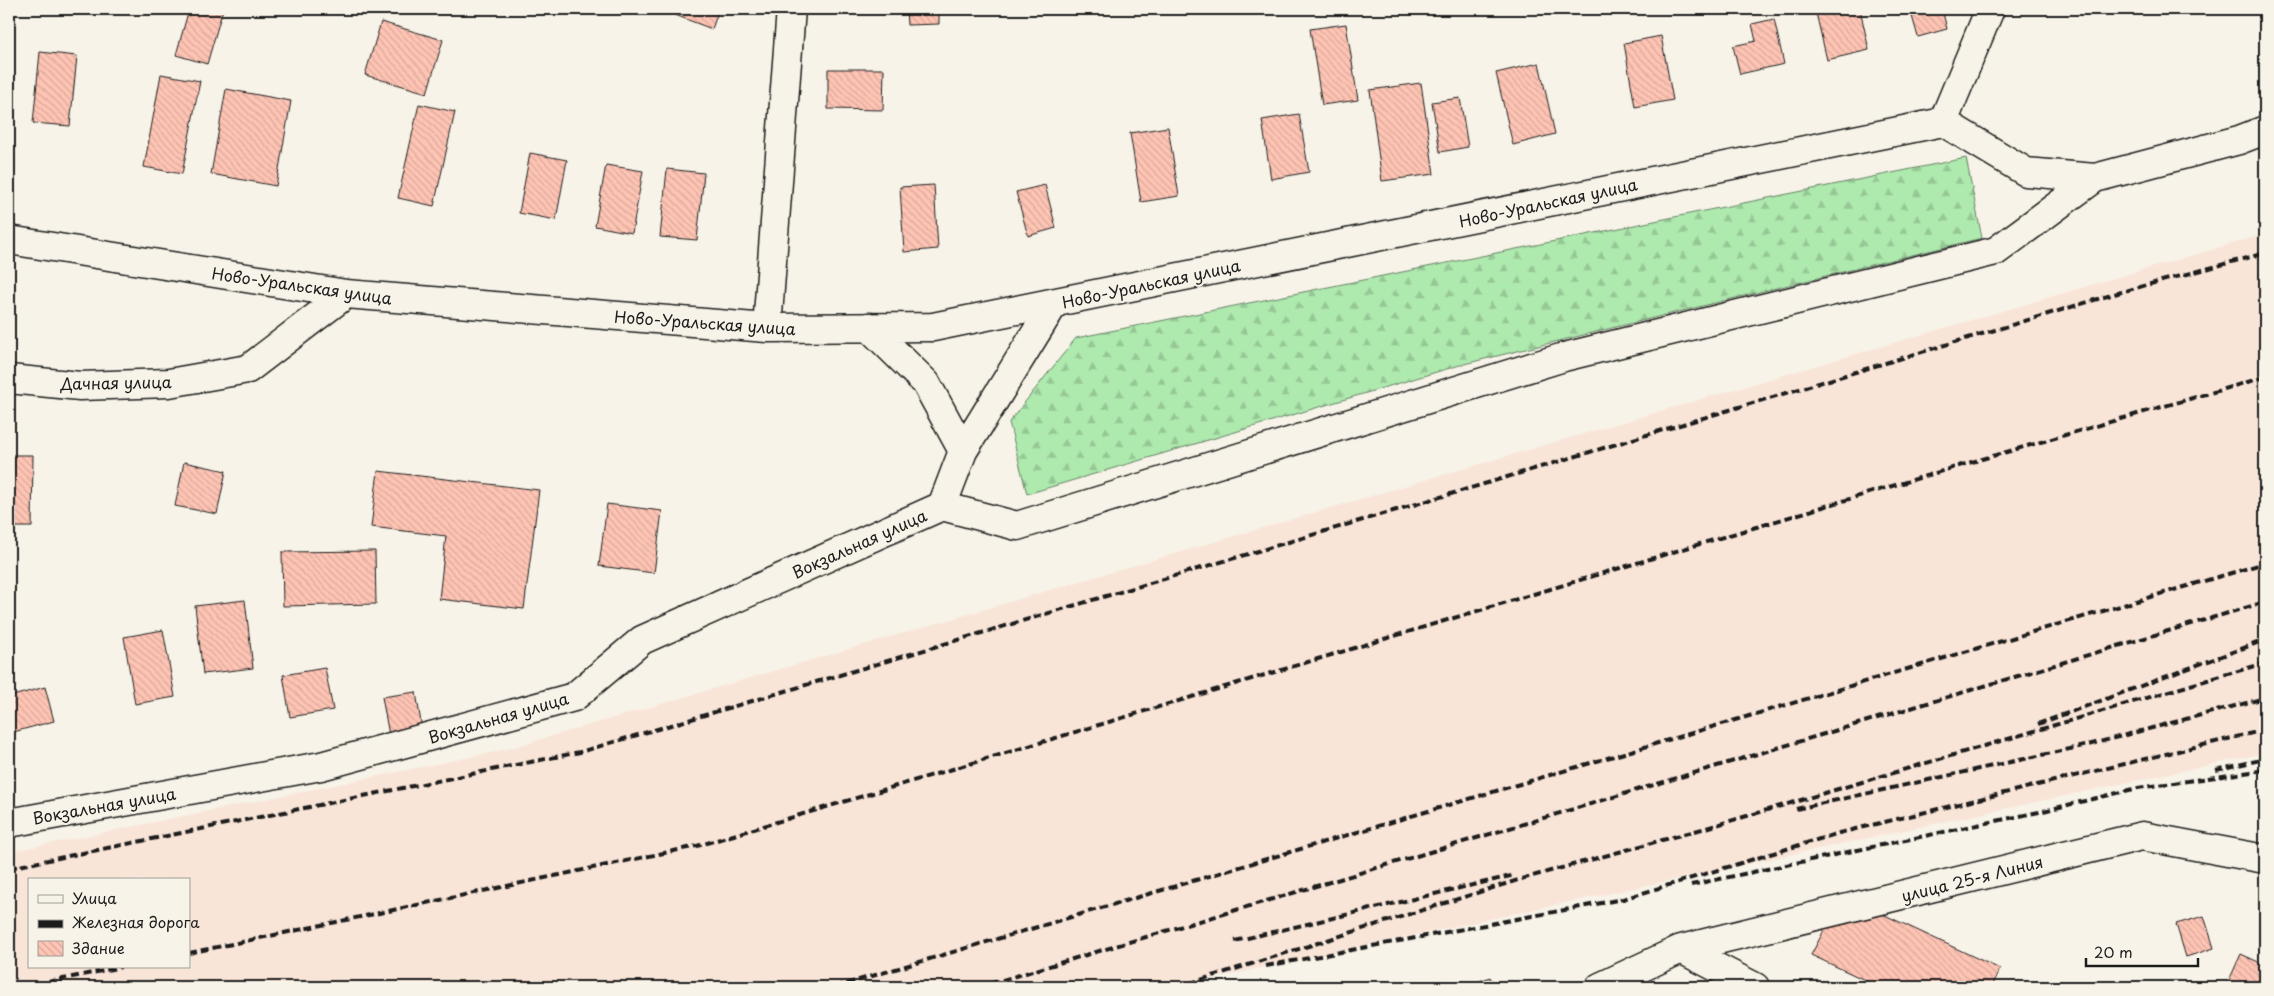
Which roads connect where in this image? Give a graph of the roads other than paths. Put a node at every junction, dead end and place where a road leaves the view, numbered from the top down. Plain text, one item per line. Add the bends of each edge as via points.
1 (791, 9) edge
2 (1990, 9) edge
3 (1943, 122) junction
4 (2265, 130) edge
5 (2095, 178) junction
6 (9, 240) edge
7 (346, 294) junction
8 (1055, 302) junction
9 (868, 327) junction
10 (767, 328) junction
11 (9, 379) edge
12 (963, 451) junction
13 (942, 506) junction
14 (9, 822) edge
15 (2265, 859) edge
16 (1681, 949) junction
17 (1600, 987) edge
18 (1755, 987) edge

1 - 10 street
2 - 3 street
3 - 5 street via 2026,172
3 - 8 street, Ново-Уральская улица
4 - 5 street via 2239,140
5 - 13 street via 1996,251 1564,358 1017,526
6 - 7 street, Ново-Уральская улица
7 - 10 street, Ново-Уральская улица
7 - 11 street, Дачная улица via 248,369 169,383 80,386
8 - 9 street, Ново-Уральская улица via 933,327
8 - 12 street, Вокзальная улица
9 - 10 street, Ново-Уральская улица
9 - 12 street via 926,383
12 - 13 street, Вокзальная улица
13 - 14 street, Вокзальная улица via 642,640 574,697 321,766
15 - 16 street, улица 25-я Линия via 2142,836
16 - 17 street, улица 25-я Линия
16 - 18 street

